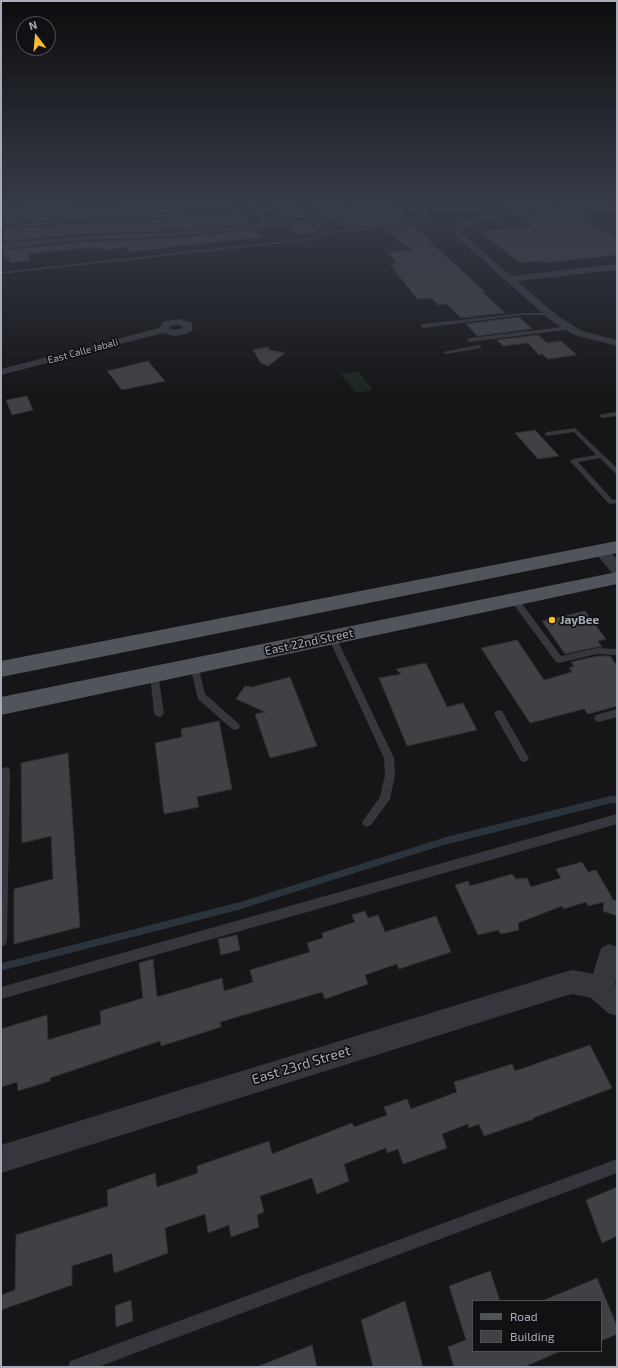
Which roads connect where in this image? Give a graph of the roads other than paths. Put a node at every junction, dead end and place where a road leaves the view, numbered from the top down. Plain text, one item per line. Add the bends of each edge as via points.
1 (40, 269) edge
2 (498, 269) edge
3 (601, 269) edge
4 (1, 273) edge
5 (510, 279) junction
6 (550, 314) junction
7 (423, 326) dead end
8 (570, 328) junction
9 (164, 330) dead end
10 (470, 340) dead end
11 (617, 343) edge
12 (479, 347) dead end
13 (446, 352) dead end
14 (1, 372) edge
15 (617, 414) edge
16 (602, 416) dead end
17 (548, 434) dead end
18 (601, 456) junction
19 (617, 472) edge
20 (617, 501) edge
21 (609, 548) edge
22 (617, 569) edge
23 (617, 578) edge
24 (514, 599) junction
25 (332, 637) junction
26 (113, 647) junction
27 (617, 652) edge
28 (194, 666) junction
29 (1, 669) edge
30 (154, 674) junction
31 (117, 681) junction
32 (1, 706) edge
33 (159, 712) dead end
34 (617, 713) edge
35 (499, 714) dead end
36 (599, 718) dead end
37 (235, 726) dead end
38 (524, 758) dead end
39 (5, 771) dead end
40 (617, 819) edge
41 (367, 822) dead end
42 (1, 941) edge
43 (608, 956) dead end
44 (1, 993) edge
45 (609, 997) edge
46 (1, 1159) edge
47 (617, 1166) edge
48 (76, 1367) edge

1 - 4 lane
2 - 5 street
3 - 5 street
5 - 6 street
6 - 7 lane via 522,314
6 - 8 street
8 - 10 lane
8 - 11 street via 578,333
9 - 14 street, East Calle Jabali
12 - 13 lane
15 - 16 lane
17 - 18 lane via 575,430
18 - 19 lane
18 - 20 lane via 573,461 611,502
21 - 22 street
21 - 26 main road
23 - 24 main road, East 22nd Street
24 - 25 main road, East 22nd Street
24 - 27 lane via 559,660 597,651
25 - 28 main road, East 22nd Street
25 - 41 lane via 389,758 390,775 385,799
26 - 29 main road
26 - 31 main road
28 - 30 main road, East 22nd Street
28 - 37 lane via 201,696
30 - 31 main road, East 22nd Street
30 - 33 lane
31 - 32 main road, East 22nd Street
34 - 36 lane
35 - 38 lane
39 - 42 lane
40 - 44 lane
43 - 45 street
45 - 46 street, East 23rd Street via 582,983 561,985
47 - 48 lane

